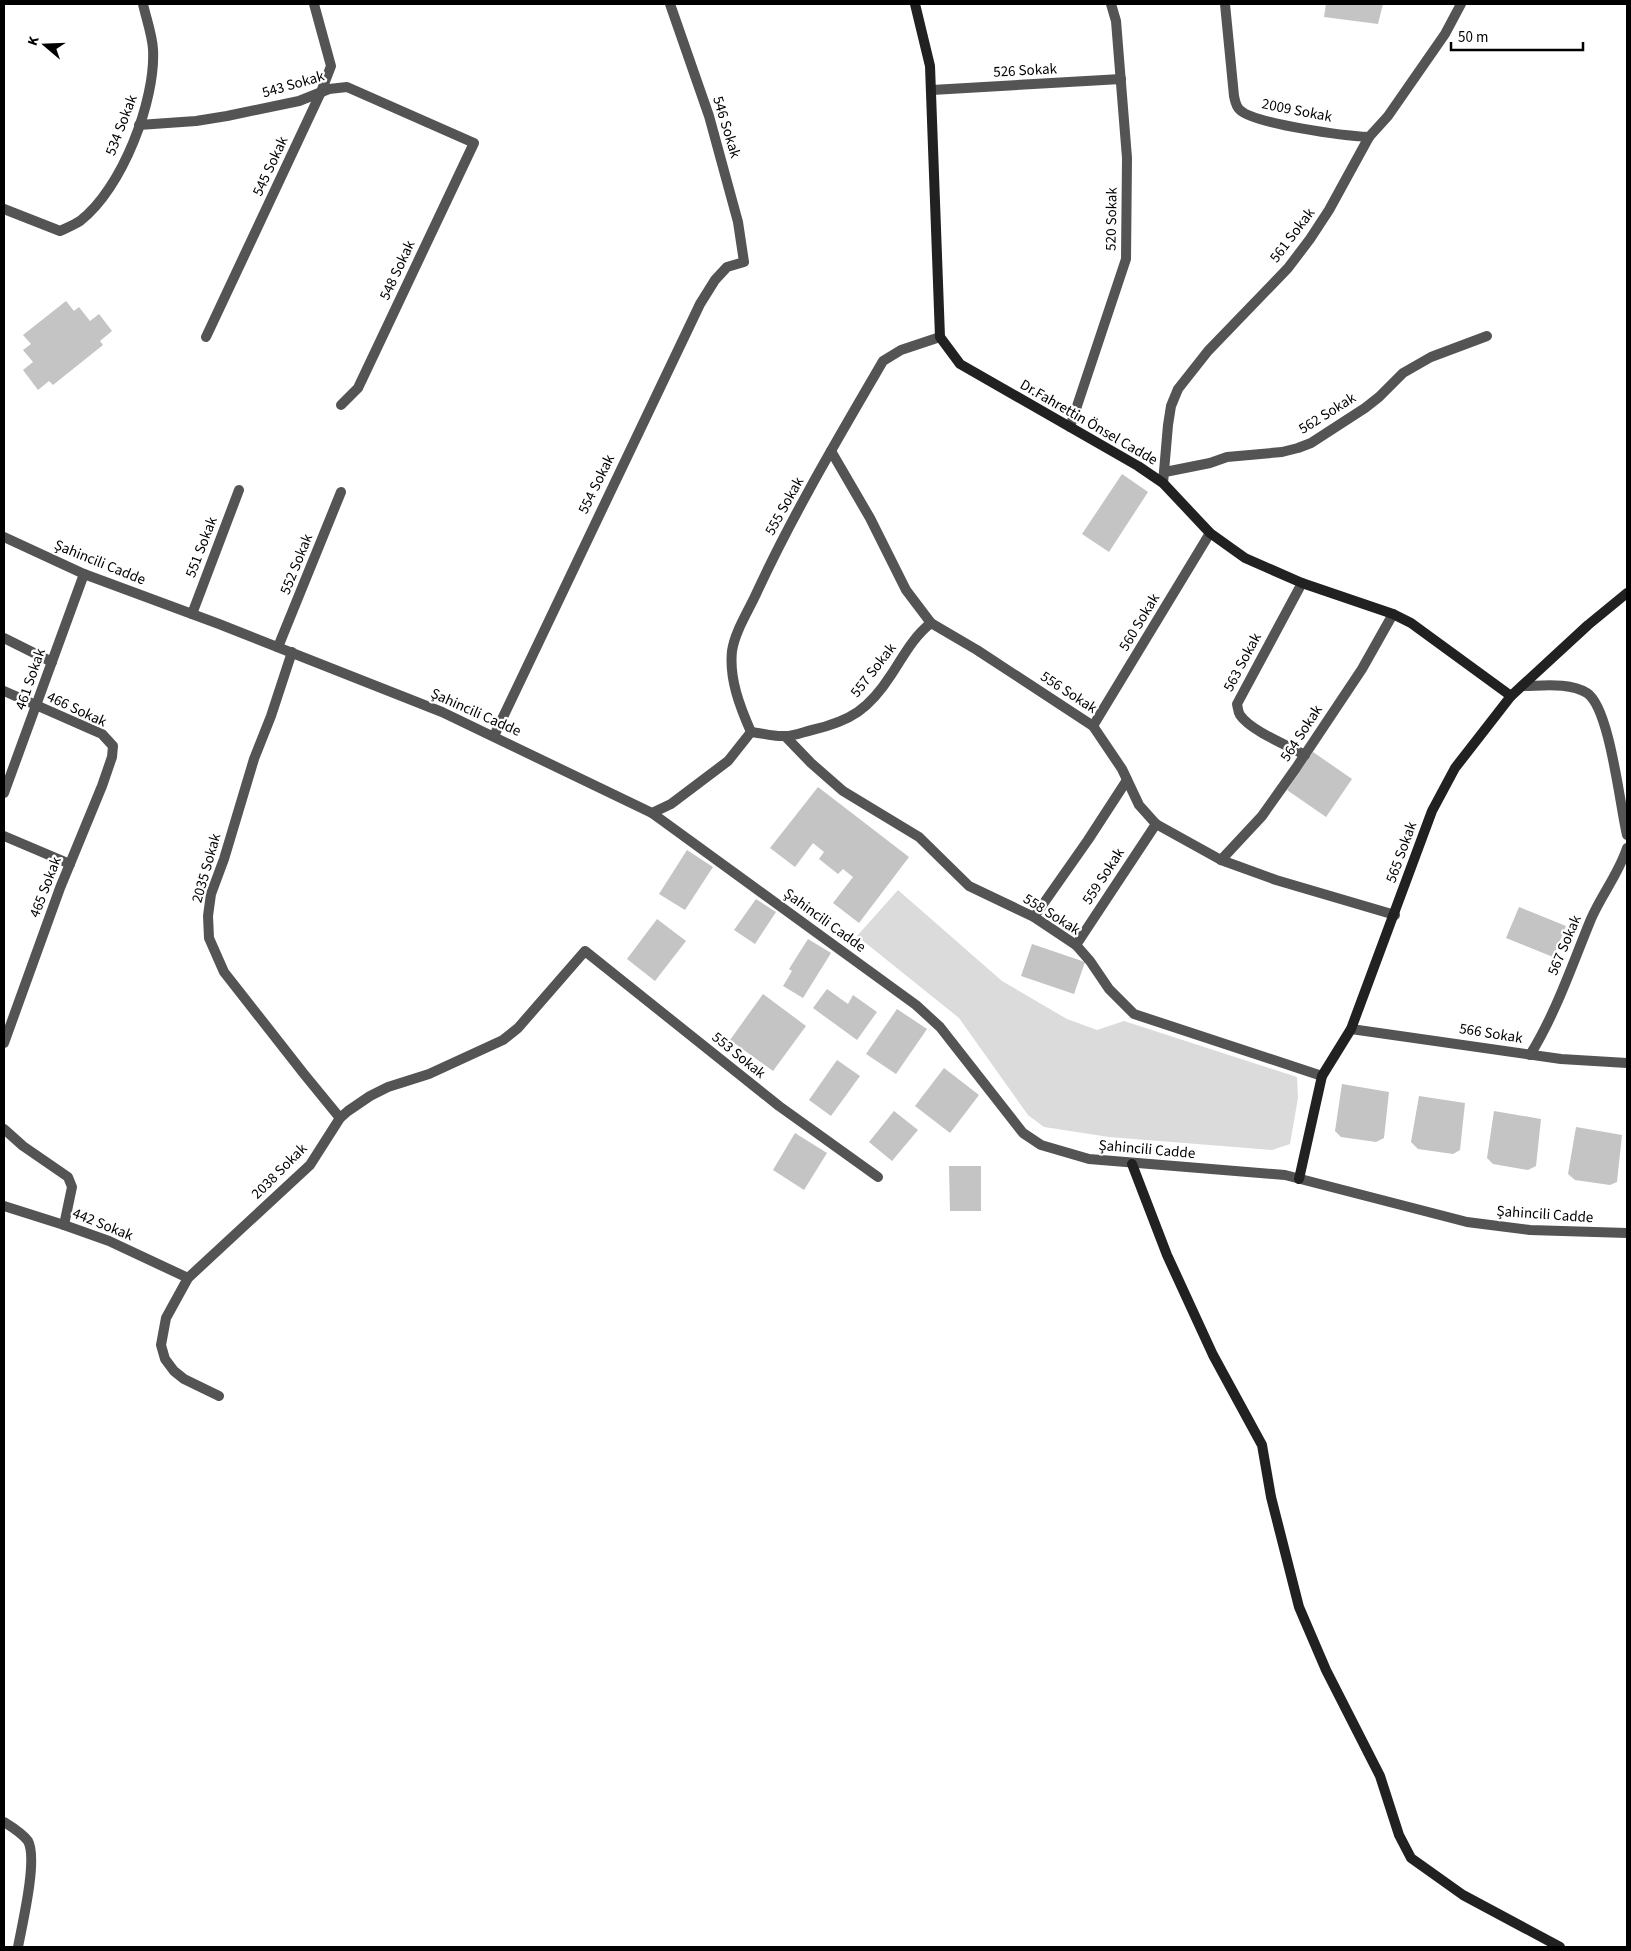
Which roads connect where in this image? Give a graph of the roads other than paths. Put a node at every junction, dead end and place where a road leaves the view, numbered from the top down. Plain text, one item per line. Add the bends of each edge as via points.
1 (143, 4) edge
2 (314, 4) edge
3 (915, 4) edge
4 (1111, 4) edge
5 (1225, 4) edge
6 (1461, 4) edge
7 (674, 6) edge
8 (1121, 79) junction
9 (932, 90) junction
10 (321, 92) junction
11 (139, 124) junction
12 (1369, 137) junction
13 (474, 143) joint
14 (4, 209) edge
15 (744, 262) joint
16 (1487, 336) dead end
17 (206, 337) dead end
18 (940, 337) junction
19 (341, 405) dead end
20 (1070, 427) junction
21 (831, 451) junction
22 (1166, 472) junction
23 (1163, 482) junction
24 (239, 490) dead end
25 (341, 492) dead end
26 (1210, 533) junction
27 (4, 537) edge
28 (84, 574) junction
29 (1302, 583) junction
30 (1627, 593) edge
31 (192, 614) junction
32 (1394, 614) junction
33 (931, 623) junction
34 (4, 638) edge
35 (278, 647) junction
36 (292, 652) junction
37 (52, 662) junction
38 (1522, 686) junction
39 (4, 691) edge
40 (1511, 696) junction
41 (37, 706) junction
42 (1093, 726) junction
43 (751, 732) junction
44 (494, 736) junction
45 (785, 736) junction
46 (110, 742) joint
47 (1305, 754) junction
48 (1127, 780) junction
49 (4, 794) edge
50 (652, 813) junction
51 (1156, 824) junction
52 (1627, 835) edge
53 (4, 836) edge
54 (1627, 848) edge
55 (1221, 860) junction
56 (70, 864) junction
57 (1395, 914) junction
58 (1034, 917) junction
59 (1076, 945) junction
60 (584, 951) joint
61 (1351, 1029) junction
62 (4, 1043) edge
63 (1530, 1055) junction
64 (1627, 1063) edge
65 (1322, 1076) junction
66 (340, 1118) junction
67 (4, 1129) edge
68 (1132, 1164) junction
69 (878, 1177) dead end
70 (1299, 1179) junction
71 (4, 1206) edge
72 (64, 1225) junction
73 (1627, 1233) edge
74 (188, 1278) junction
75 (219, 1396) dead end
76 (4, 1822) edge
77 (18, 1947) edge
78 (1560, 1947) edge

1 - 11 street, 534 Sokak via 153,48 150,93
2 - 10 street, 545 Sokak via 331,66
3 - 9 street via 930,66
4 - 8 street, 520 Sokak via 1116,21
5 - 12 street, 2009 Sokak via 1238,109 1268,122
6 - 12 street, 561 Sokak via 1445,34 1388,116
7 - 15 street, 546 Sokak via 733,202
8 - 9 street, 526 Sokak
8 - 20 street, 520 Sokak via 1127,158 1126,259
9 - 18 street
10 - 11 street, 543 Sokak via 299,101 227,116
10 - 13 street, 543 Sokak via 347,87
10 - 17 street, 545 Sokak
11 - 14 street, 534 Sokak via 129,155 99,202 80,221 60,232
12 - 22 street, 561 Sokak via 1329,210 1288,268 1208,351 1178,389 1168,425
13 - 19 street, 548 Sokak via 358,388
15 - 44 street, 554 Sokak via 727,267 700,304
16 - 22 street, 562 Sokak via 1431,357 1403,373 1379,397 1311,443 1282,452 1227,458
18 - 20 street, Dr.Fahrettin Önsel Cadde via 960,364
18 - 21 street, 555 Sokak via 901,350 883,361
20 - 23 street, Dr.Fahrettin Önsel Cadde
21 - 33 street, 556 Sokak via 906,590
21 - 43 street, 555 Sokak via 781,540 734,643 735,685
22 - 23 street, 561 Sokak
23 - 26 street, Dr.Fahrettin Önsel Cadde
24 - 31 street, 551 Sokak
25 - 35 street, 552 Sokak
26 - 29 street, Dr.Fahrettin Önsel Cadde via 1245,558
26 - 42 street, 560 Sokak
27 - 28 street, Şahincili Cadde
28 - 31 street, Şahincili Cadde
28 - 37 street, 461 Sokak
29 - 32 street, Dr.Fahrettin Önsel Cadde
29 - 47 street, 563 Sokak via 1237,704 1239,713 1257,729
30 - 38 street, 565 Sokak
31 - 35 street, Şahincili Cadde
32 - 40 street, Dr.Fahrettin Önsel Cadde via 1411,622
32 - 47 street, 564 Sokak via 1362,670
33 - 42 street, 556 Sokak
33 - 45 street, 557 Sokak via 911,644 867,705 831,726
34 - 37 street
35 - 36 street, Şahincili Cadde
36 - 44 street, Şahincili Cadde
36 - 66 street, 2035 Sokak via 211,894 209,938 224,972
37 - 41 street, 461 Sokak
38 - 40 street, 565 Sokak
38 - 52 street via 1558,686 1575,689 1592,698 1614,759
39 - 41 street, 466 Sokak
40 - 57 street, 565 Sokak via 1455,768 1432,811
41 - 46 street, 466 Sokak via 95,730
41 - 49 street, 461 Sokak
42 - 48 street, 556 Sokak
43 - 45 street, 557 Sokak
43 - 50 street via 728,760 671,804
44 - 50 street, Şahincili Cadde
45 - 58 street, 558 Sokak via 843,791 919,838 969,886
46 - 56 street, 465 Sokak via 112,756
47 - 55 street, 564 Sokak via 1262,816
48 - 51 street, 556 Sokak via 1139,805
48 - 58 street
50 - 68 street, Şahincili Cadde via 916,1005 940,1027 1023,1133 1032,1140 1089,1160
51 - 55 street, 556 Sokak
51 - 59 street, 559 Sokak
53 - 56 street
54 - 63 street, 567 Sokak via 1592,917 1545,1030
55 - 57 street, 556 Sokak via 1276,880
56 - 62 street, 465 Sokak
57 - 61 street, 565 Sokak
58 - 59 street, 558 Sokak
59 - 65 street, 558 Sokak via 1108,989 1134,1014
60 - 66 street, 2038 Sokak via 518,1028 503,1040 429,1074 388,1087
60 - 69 street, 553 Sokak via 779,1106
61 - 63 street, 566 Sokak
61 - 65 street, 565 Sokak
63 - 64 street, 566 Sokak
65 - 70 street, 565 Sokak
66 - 74 street, 2038 Sokak via 310,1165
67 - 72 street via 68,1177 72,1187
68 - 70 street, Şahincili Cadde via 1285,1175
68 - 78 street via 1167,1255 1213,1355 1262,1444 1271,1497 1299,1607 1326,1670 1380,1776 1399,1835 1411,1858 1463,1895
70 - 73 street, Şahincili Cadde via 1467,1222 1530,1230
71 - 72 street, 442 Sokak
72 - 74 street, 442 Sokak via 108,1241
74 - 75 street, 2038 Sokak via 166,1318 162,1345 165,1359 184,1379
76 - 77 street via 29,1843 31,1856 31,1876

